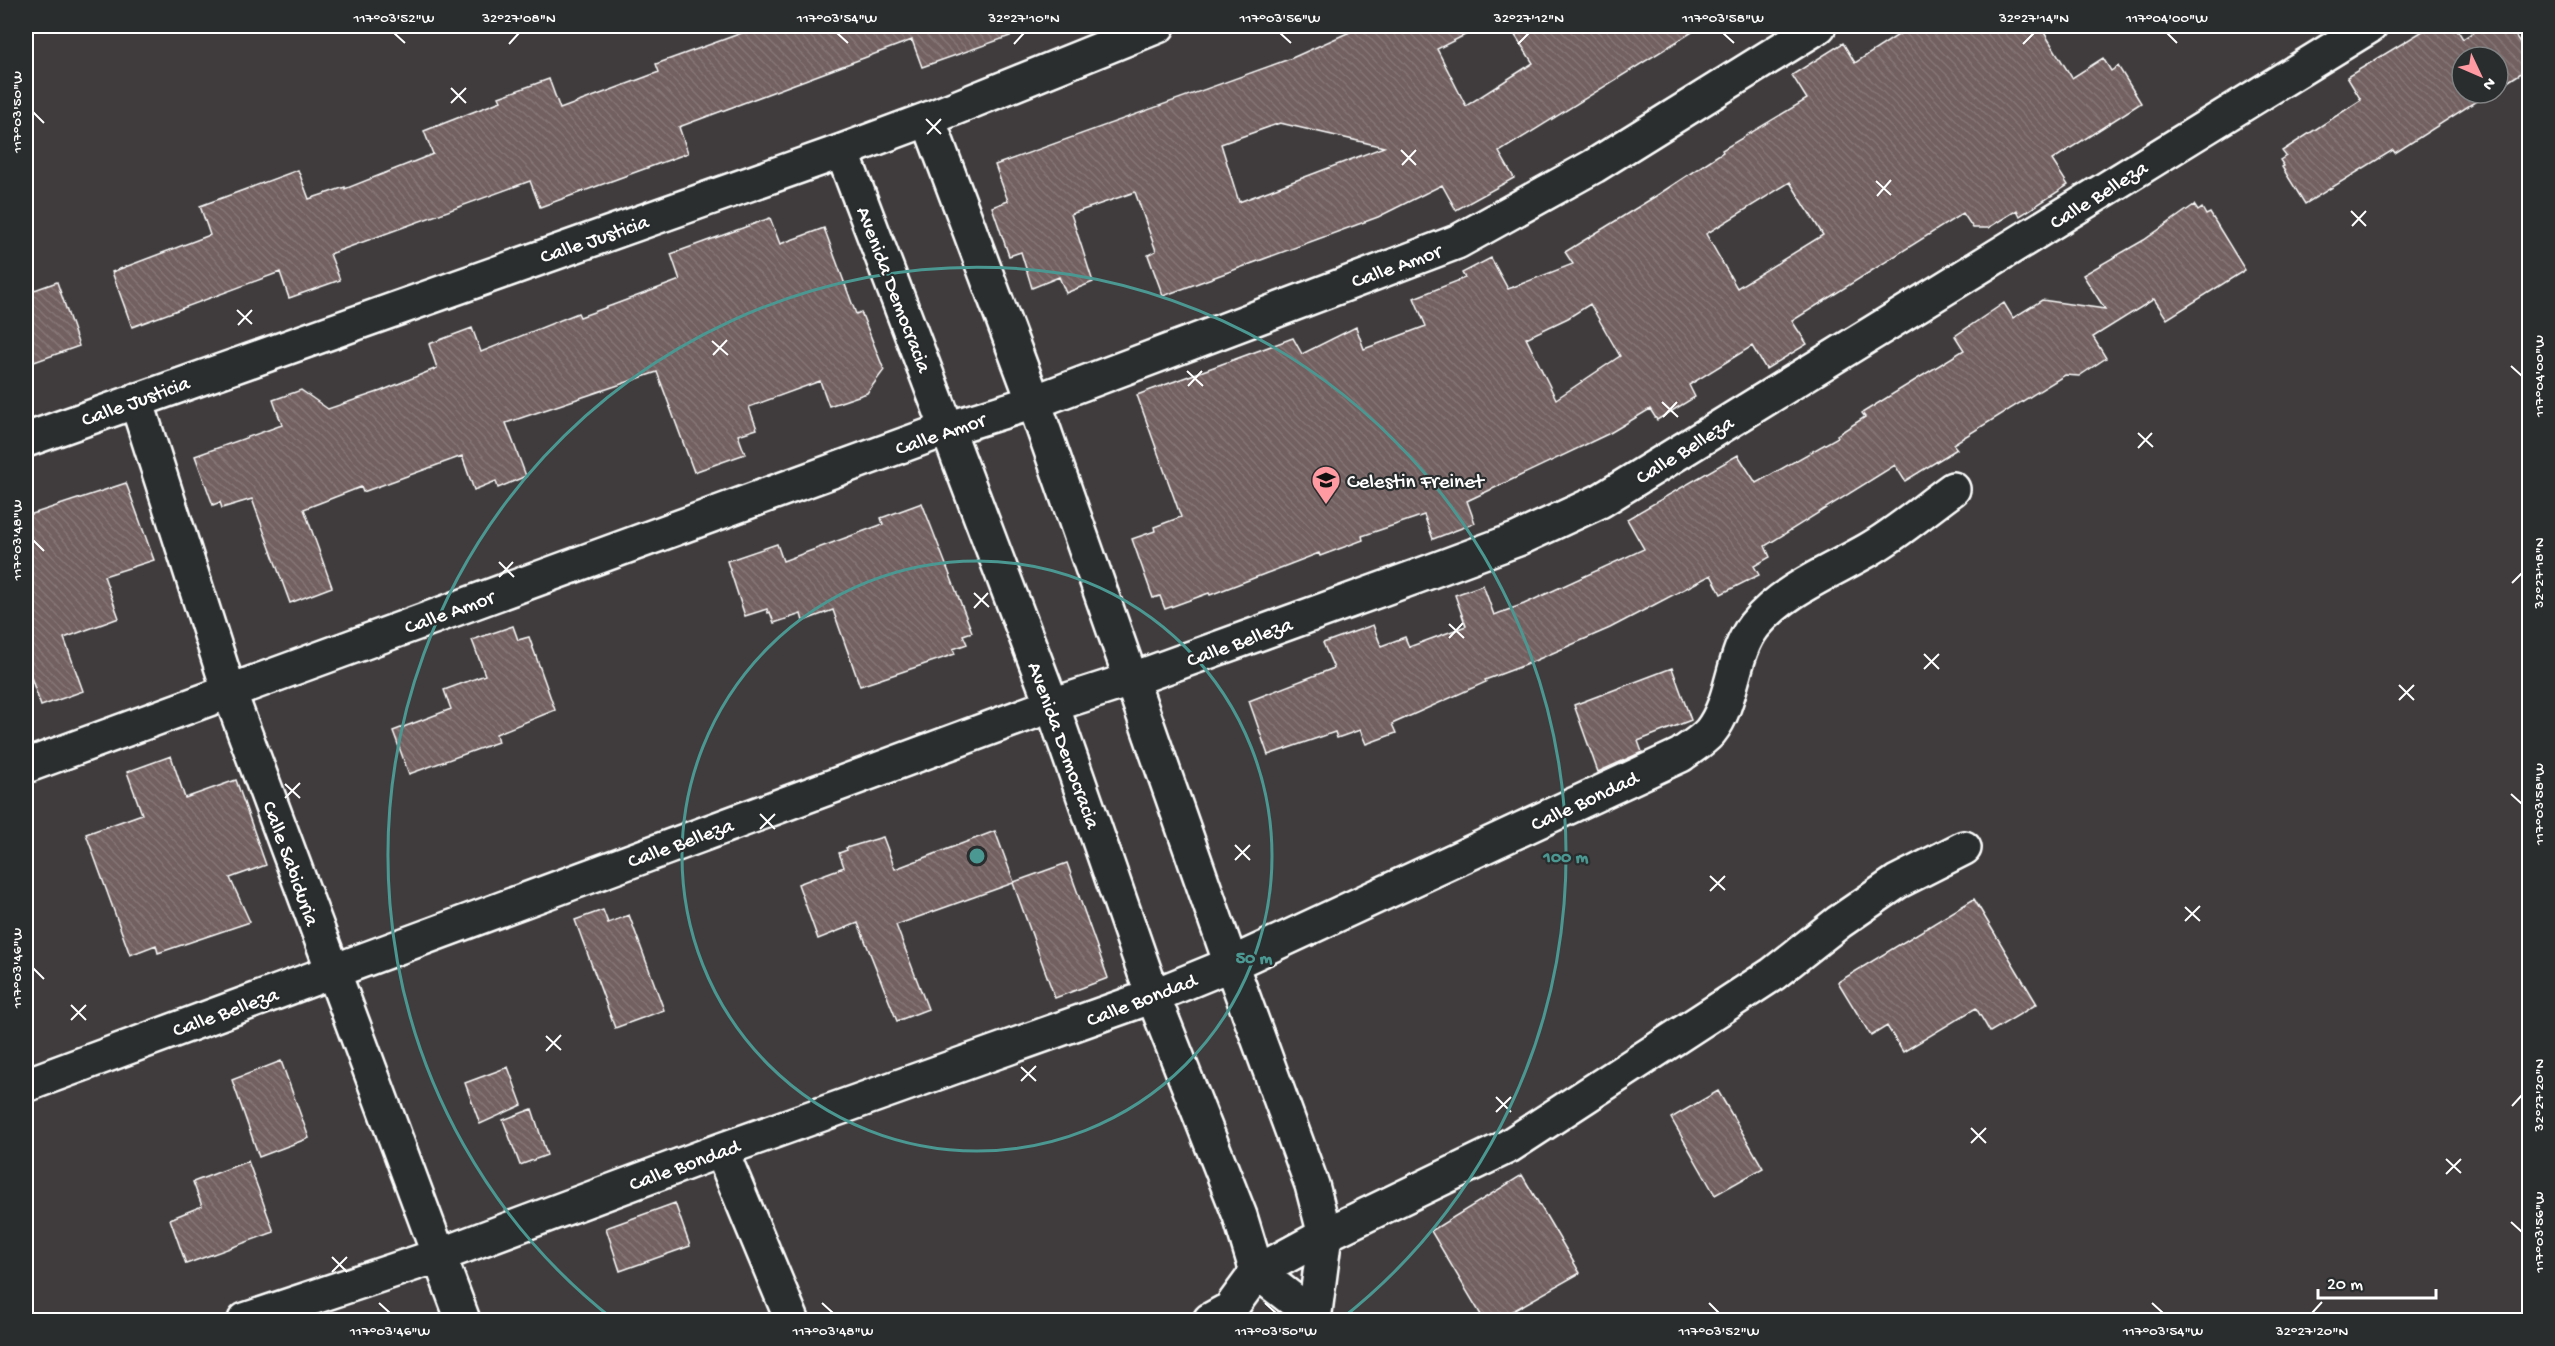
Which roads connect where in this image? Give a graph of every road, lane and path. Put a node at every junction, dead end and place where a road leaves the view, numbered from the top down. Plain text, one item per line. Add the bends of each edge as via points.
1 (1158, 26) edge
2 (1819, 26) edge
3 (2370, 26) edge
4 (928, 119) junction
5 (842, 151) junction
6 (136, 400) junction
7 (1034, 402) junction
8 (947, 429) junction
9 (26, 440) edge
10 (1953, 489) dead end
11 (1133, 679) junction
12 (229, 691) junction
13 (1052, 705) junction
14 (26, 766) edge
15 (1964, 849) dead end
16 (1231, 964) junction
17 (332, 971) junction
18 (1153, 996) junction
19 (26, 1085) edge
20 (721, 1150) junction
21 (1325, 1235) junction
22 (441, 1255) junction
23 (1257, 1272) junction
24 (1314, 1319) edge
25 (245, 1320) edge
26 (463, 1320) edge
27 (792, 1320) edge
28 (1210, 1320) edge

1 - 4 street, Calle Justicia
2 - 7 street, Calle Amor via 1594,166 1457,242
3 - 11 street, Calle Belleza via 1600,501 1518,539
4 - 5 street, Calle Justicia
4 - 7 street
5 - 6 street, Calle Justicia
5 - 8 street, Avenida Democracia
6 - 9 street, Calle Justicia
6 - 12 street, Calle Sabiduria
7 - 8 street, Calle Amor
7 - 11 street
8 - 12 street, Calle Amor
8 - 13 street, Avenida Democracia
10 - 16 street, Calle Bondad via 1870,549 1774,605 1752,628 1710,732 1681,755
11 - 13 street, Calle Belleza
11 - 16 street
12 - 14 street, Calle Amor
12 - 17 street, Calle Sabiduria
13 - 17 street, Calle Belleza
13 - 18 street, Avenida Democracia
15 - 21 street via 1897,882 1773,974 1509,1146
16 - 18 street, Calle Bondad
16 - 21 street via 1312,1185
17 - 19 street, Calle Belleza
17 - 22 street, Calle Sabiduria
18 - 20 street, Calle Bondad
18 - 23 street, Avenida Democracia via 1240,1216
20 - 22 street, Calle Bondad
20 - 27 street
21 - 23 street
21 - 24 street
22 - 25 street, Calle Bondad
22 - 26 street, Calle Sabiduria
23 - 24 street
23 - 28 street via 1230,1309

